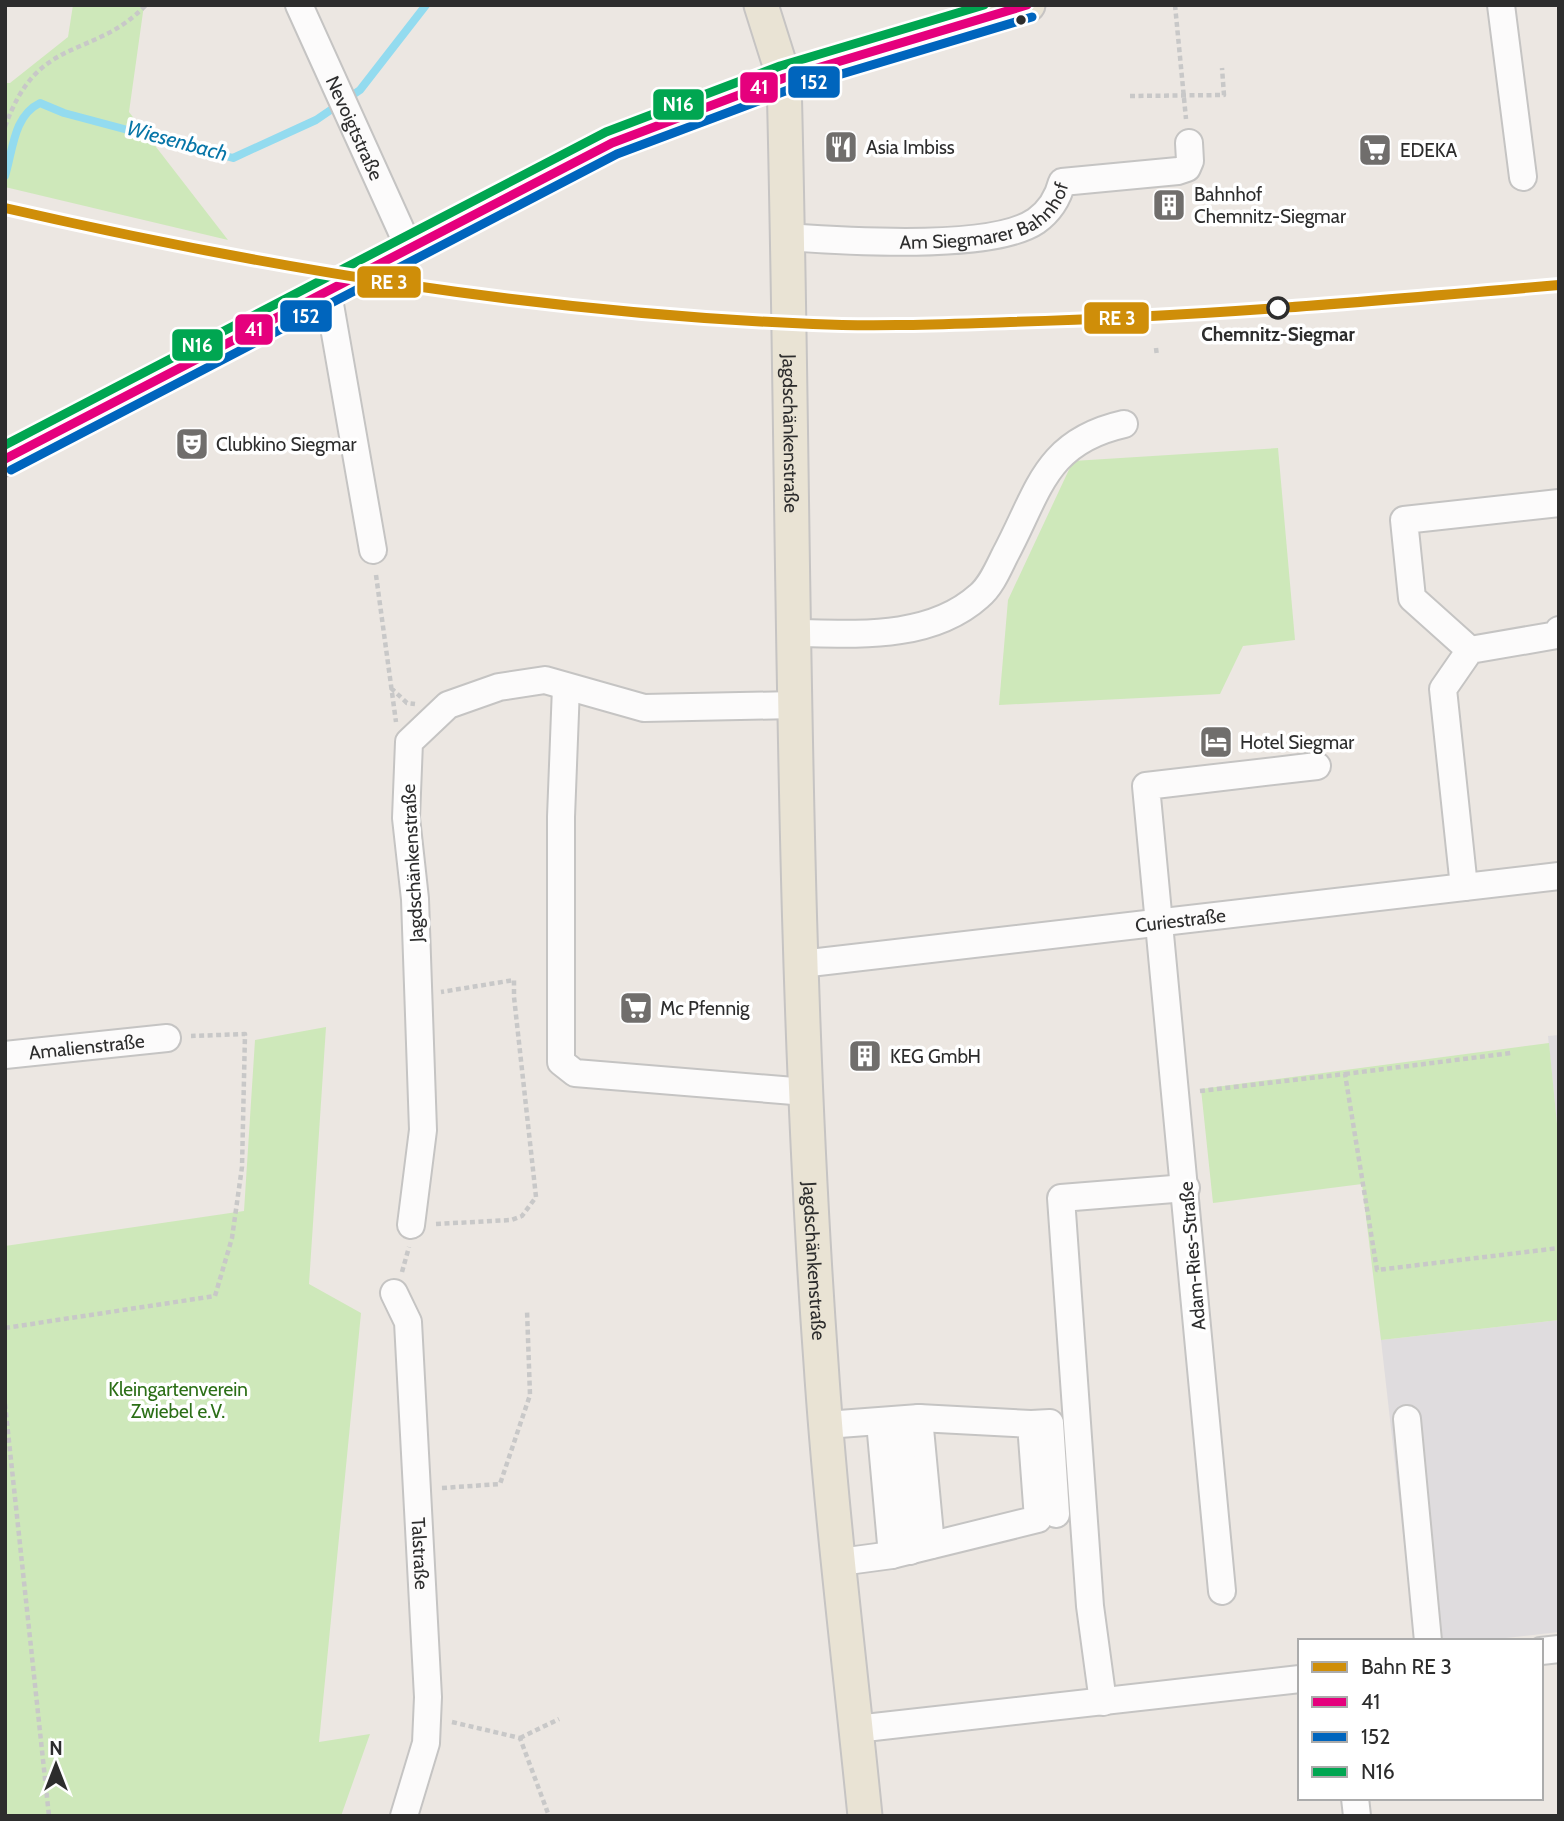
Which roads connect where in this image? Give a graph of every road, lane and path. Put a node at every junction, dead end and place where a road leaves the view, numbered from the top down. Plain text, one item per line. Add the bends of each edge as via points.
1 (146, 5) edge
2 (299, 5) edge
3 (761, 5) edge
4 (1175, 5) edge
5 (1501, 5) edge
6 (1015, 7) edge
7 (1222, 68) dead end
8 (783, 78) junction
9 (1130, 96) dead end
10 (1184, 96) junction
11 (5, 127) edge
12 (1188, 143) joint
13 (1523, 177) dead end
14 (788, 237) junction
15 (410, 250) junction
16 (328, 293) junction
17 (1156, 348) dead end
18 (1157, 356) dead end
19 (1124, 424) dead end
20 (5, 459) edge
21 (1559, 503) edge
22 (373, 550) joint
23 (1559, 631) edge
24 (795, 633) junction
25 (1470, 650) junction
26 (566, 687) junction
27 (795, 705) junction
28 (408, 742) junction
29 (1317, 766) dead end
30 (1559, 876) edge
31 (1464, 887) junction
32 (1160, 921) junction
33 (801, 964) junction
34 (463, 989) dead end
35 (167, 1038) joint
36 (1511, 1053) dead end
37 (5, 1055) edge
38 (1345, 1074) junction
39 (806, 1092) junction
40 (1177, 1094) junction
41 (1186, 1188) junction
42 (411, 1225) joint
43 (1559, 1248) edge
44 (394, 1293) dead end
45 (527, 1310) dead end
46 (5, 1328) edge
47 (5, 1404) edge
48 (1407, 1419) dead end
49 (899, 1420) junction
50 (827, 1425) junction
51 (417, 1490) junction
52 (911, 1550) junction
53 (840, 1562) junction
54 (1222, 1591) dead end
55 (1428, 1639) edge
56 (1298, 1679) edge
57 (1103, 1702) junction
58 (427, 1716) junction
59 (559, 1718) dead end
60 (856, 1729) junction
61 (520, 1738) junction
62 (49, 1816) edge
63 (404, 1816) edge
64 (549, 1816) edge
65 (865, 1816) edge

1 - 11 path via 132,20 66,51 33,73 15,100
2 - 15 street, Nevoigtstraße
3 - 8 main road, Jagdschänkenstraße
4 - 10 path
5 - 13 street
6 - 8 main road
7 - 10 path via 1224,96
8 - 14 main road, Jagdschänkenstraße
8 - 15 main road via 612,143
9 - 10 path
10 - 12 path
12 - 14 street, Am Siegmarer Bahnhof via 1187,168 1062,182 1052,206 1037,220 1010,232 914,242
14 - 24 main road, Jagdschänkenstraße
15 - 16 main road
16 - 20 main road
16 - 22 street
17 - 18 path
19 - 24 street via 1081,438 1060,453 980,596 908,629 875,634
21 - 25 street via 1404,520 1412,598
22 - 28 path via 394,720
23 - 25 street
24 - 27 main road, Jagdschänkenstraße
25 - 31 street via 1443,689
26 - 27 street via 644,708
26 - 28 street via 545,680 499,687 448,705
26 - 39 street via 561,1062 575,1073
27 - 33 main road, Jagdschänkenstraße
28 - 42 street, Jagdschänkenstraße via 406,818 415,899 423,1130
29 - 32 street, Adam-Ries-Straße via 1146,786
30 - 31 street, Curiestraße
31 - 32 street, Curiestraße
32 - 33 street, Curiestraße
32 - 40 street, Adam-Ries-Straße
33 - 39 main road, Jagdschänkenstraße
34 - 42 path via 514,979 536,1197 522,1216 511,1220
35 - 37 street, Amalienstraße
35 - 46 path via 245,1034 242,1167 232,1238 215,1296
36 - 38 path
38 - 40 path
38 - 43 path via 1377,1270
39 - 50 main road, Jagdschänkenstraße
40 - 41 street, Adam-Ries-Straße
41 - 54 street, Adam-Ries-Straße
41 - 57 street via 1061,1198 1090,1606
44 - 51 street, Talstraße via 408,1322
45 - 51 path via 530,1395 500,1485
47 - 62 path
48 - 55 street
49 - 50 street
49 - 52 street
49 - 52 street
49 - 52 street via 1031,1424 1038,1519
50 - 53 main road, Jagdschänkenstraße
51 - 58 street, Talstraße
52 - 53 street
53 - 60 main road, Jagdschänkenstraße
56 - 57 street
57 - 60 street
58 - 61 path
58 - 63 street, Talstraße via 426,1743
59 - 61 path
60 - 65 main road, Jagdschänkenstraße
61 - 64 path

